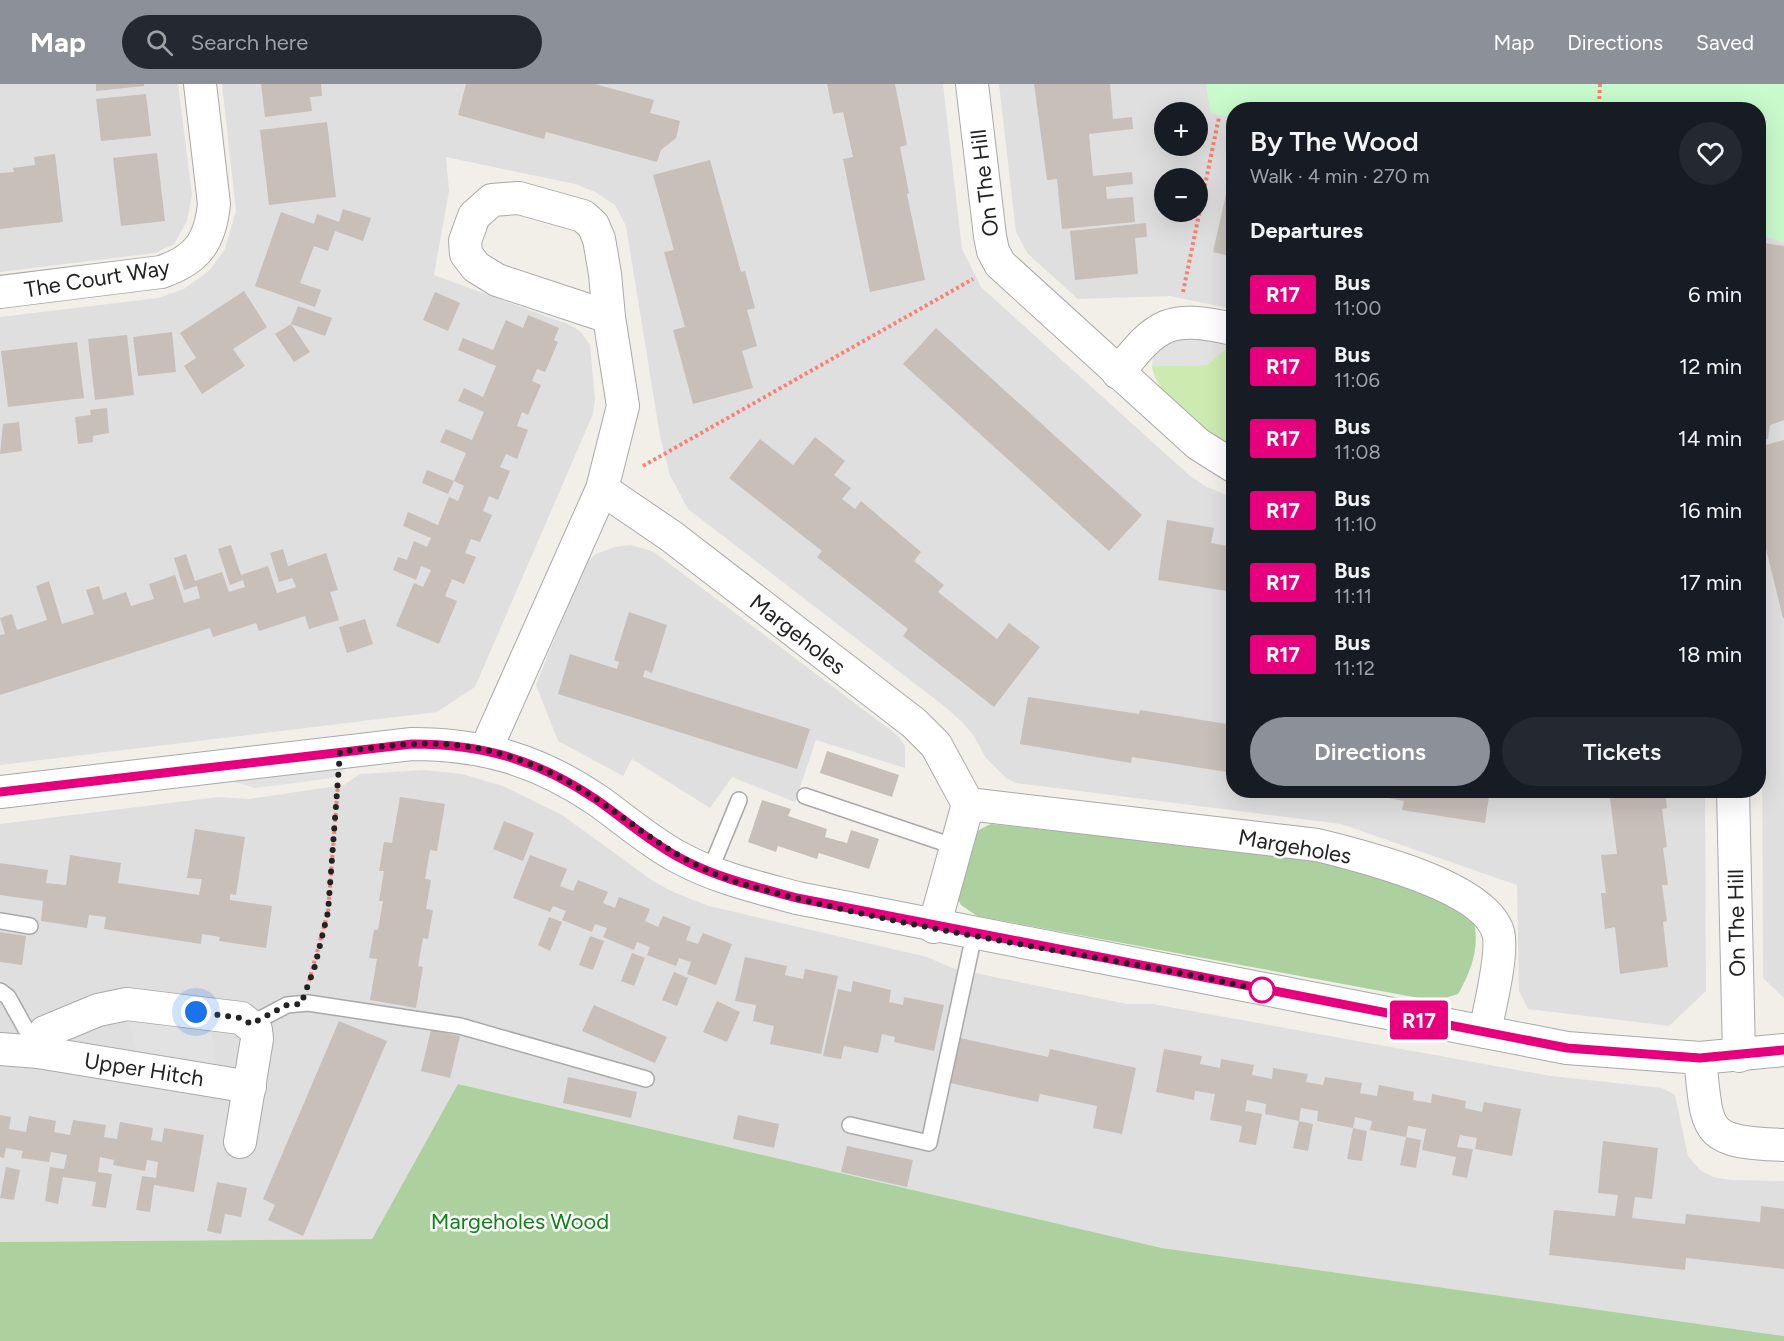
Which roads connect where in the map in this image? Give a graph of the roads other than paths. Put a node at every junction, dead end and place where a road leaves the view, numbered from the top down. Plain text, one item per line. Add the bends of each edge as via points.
1 (200, 84) edge
2 (972, 84) edge
3 (0, 292) edge
4 (609, 317) junction
5 (1226, 327) edge
6 (1118, 373) junction
7 (1226, 462) edge
8 (602, 489) junction
9 (486, 749) junction
10 (0, 793) edge
11 (805, 796) dead end
12 (1733, 798) edge
13 (739, 800) dead end
14 (968, 804) junction
15 (956, 847) junction
16 (709, 873) junction
17 (0, 921) edge
18 (30, 926) dead end
19 (934, 927) junction
20 (974, 935) junction
21 (0, 991) edge
22 (251, 1024) junction
23 (1485, 1032) junction
24 (0, 1049) edge
25 (1784, 1050) edge
26 (38, 1052) junction
27 (1739, 1056) junction
28 (1700, 1058) junction
29 (646, 1079) dead end
30 (250, 1087) junction
31 (850, 1125) dead end
32 (240, 1142) dead end
33 (1784, 1145) edge

1 - 3 street, The Court Way via 214,204 212,223 196,254 182,265 161,272
2 - 6 street, On The Hill via 993,251 1000,264
4 - 4 street via 599,239 593,225 583,216 519,198 492,200 474,216 465,241 466,254 476,267 497,280
4 - 8 street via 623,406
5 - 6 street via 1197,321 1158,330 1143,341
6 - 7 street, On The Hill via 1198,444
8 - 9 street
8 - 14 street, Margeholes via 914,723 936,745
9 - 10 street via 412,744
9 - 16 street via 573,784 677,857
11 - 15 lane
12 - 27 street, On The Hill
13 - 16 lane
14 - 15 street
14 - 23 street, Margeholes via 1317,845 1454,889 1488,914 1498,933 1496,981
15 - 19 street
16 - 19 street via 797,898
17 - 18 lane
19 - 20 street
20 - 23 street
20 - 31 lane via 929,1143
21 - 26 lane via 8,997
22 - 26 street, Upper Hitch via 241,1018 127,1004 45,1032
22 - 29 lane via 287,1005 301,1004 460,1026
22 - 30 street via 257,1039
23 - 28 street via 1567,1048
24 - 26 street, Upper Hitch
25 - 27 street
26 - 30 street, Upper Hitch
27 - 28 street
28 - 33 street via 1706,1114 1712,1128 1745,1144
30 - 32 street

